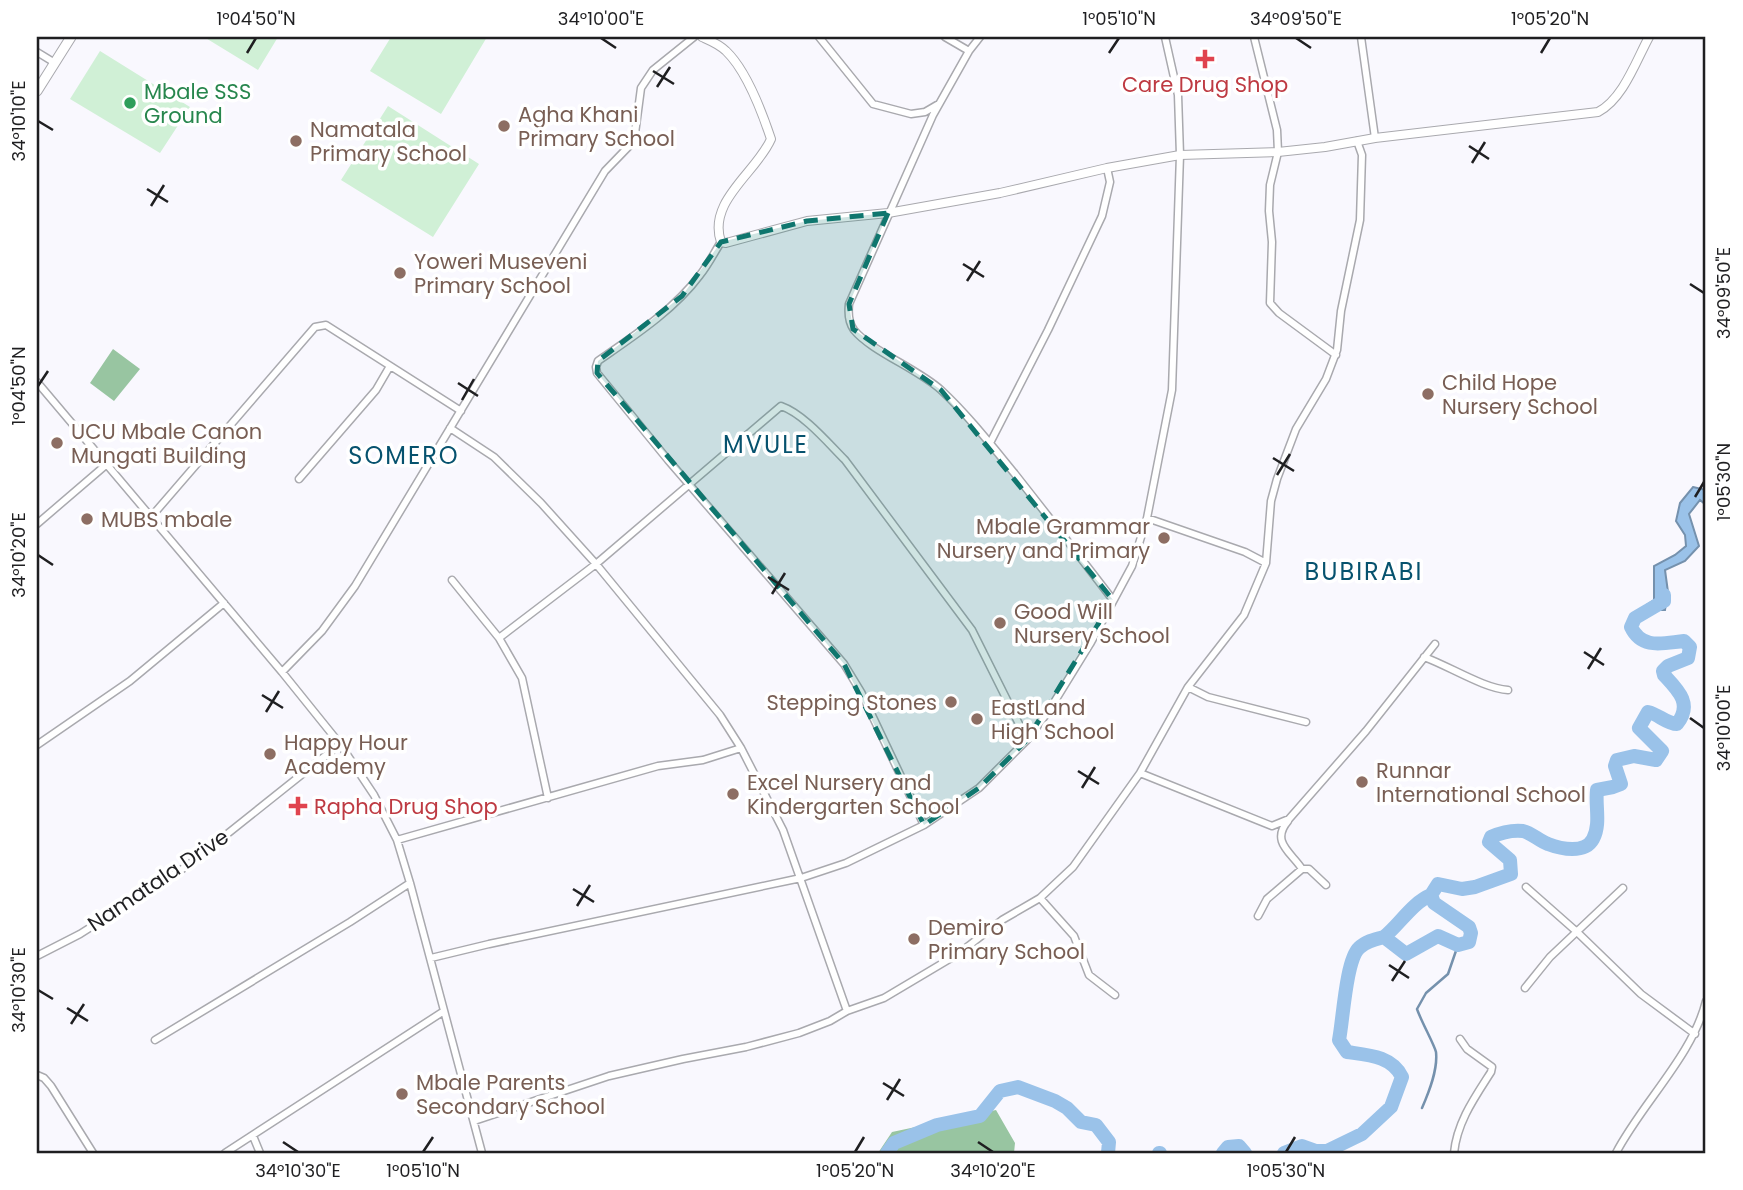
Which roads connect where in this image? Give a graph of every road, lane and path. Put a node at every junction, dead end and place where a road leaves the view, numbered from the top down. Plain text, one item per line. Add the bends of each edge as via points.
1 (71, 37) edge
2 (694, 37) edge
3 (702, 37) edge
4 (819, 37) edge
5 (945, 37) edge
6 (980, 37) edge
7 (1165, 37) edge
8 (1254, 37) edge
9 (1361, 37) edge
10 (1649, 37) edge
11 (970, 51) junction
12 (37, 52) edge
13 (55, 63) junction
14 (37, 91) edge
15 (939, 104) junction
16 (1375, 138) junction
17 (1357, 141) junction
18 (1278, 152) junction
19 (1180, 155) junction
20 (1107, 167) junction
21 (888, 213) junction
22 (721, 242) junction
23 (1336, 355) junction
24 (390, 366) junction
25 (37, 382) edge
26 (461, 411) junction
27 (450, 428) junction
28 (990, 443) junction
29 (107, 464) junction
30 (299, 479) dead end
31 (689, 485) junction
32 (151, 517) junction
33 (1147, 518) junction
34 (37, 524) edge
35 (1266, 563) junction
36 (596, 564) junction
37 (452, 580) dead end
38 (1113, 600) junction
39 (223, 603) junction
40 (499, 638) junction
41 (1435, 644) dead end
42 (1424, 657) junction
43 (282, 672) junction
44 (1188, 687) junction
45 (1508, 690) dead end
46 (1307, 722) dead end
47 (1027, 740) junction
48 (340, 744) junction
49 (37, 745) edge
50 (741, 748) junction
51 (1140, 773) junction
52 (548, 798) junction
53 (1289, 819) junction
54 (924, 825) junction
55 (397, 840) junction
56 (1302, 869) junction
57 (801, 878) junction
58 (410, 883) junction
59 (1326, 885) dead end
60 (1526, 887) dead end
61 (1623, 888) dead end
62 (1040, 898) junction
63 (1258, 916) dead end
64 (1577, 932) junction
65 (37, 956) edge
66 (431, 958) junction
67 (1525, 988) dead end
68 (1115, 995) dead end
69 (1706, 1001) edge
70 (444, 1011) junction
71 (847, 1011) junction
72 (1695, 1034) junction
73 (1460, 1039) dead end
74 (155, 1040) dead end
75 (37, 1075) edge
76 (474, 1121) junction
77 (253, 1136) junction
78 (93, 1153) edge
79 (225, 1153) edge
80 (260, 1153) edge
81 (482, 1153) edge
82 (1454, 1153) edge
83 (1616, 1153) edge

1 - 13 main road
2 - 26 street via 653,70 641,88 634,141 606,171
3 - 22 street via 718,45 744,76 771,139 729,196 720,219
4 - 15 street via 873,104 911,114
5 - 11 street
6 - 11 street
7 - 19 street via 1178,96
8 - 18 street via 1277,130
9 - 16 street
10 - 16 street via 1617,95 1598,112
11 - 15 street
12 - 13 street
13 - 14 main road
15 - 21 street
16 - 17 street
17 - 18 street
17 - 23 street via 1362,155 1360,220
18 - 19 street
18 - 23 street via 1270,184 1270,303
19 - 20 street
19 - 33 street via 1172,390
20 - 21 street via 999,194
20 - 28 street via 1110,182 1102,216
21 - 22 street via 807,221
21 - 28 street via 849,304 853,328 941,390
22 - 31 street via 682,296 596,367
23 - 35 street via 1296,429 1278,479 1271,501
24 - 26 street
24 - 30 street via 376,390
24 - 32 street via 326,326 315,327
25 - 29 street
26 - 27 street
27 - 36 street via 494,457
27 - 43 street via 355,586 322,631
28 - 38 street
29 - 32 street
29 - 34 street
31 - 36 street
31 - 47 street via 773,412 781,407 789,410 845,460 972,630
31 - 54 street via 844,664
32 - 39 street
33 - 35 street
33 - 38 street via 1132,566
35 - 44 street via 1244,615
36 - 40 street
36 - 50 street via 720,715
37 - 40 street
38 - 47 street
39 - 43 street
39 - 49 street via 130,681
40 - 52 street via 522,678
41 - 42 street
42 - 45 street via 1495,689
42 - 53 street
43 - 48 street
44 - 46 street via 1208,697
44 - 51 street
47 - 54 street via 979,788
48 - 55 street
48 - 65 street, Namatala Drive via 187,866
50 - 52 street
50 - 57 street via 783,830
51 - 53 street via 1272,826
51 - 62 street via 1073,867
52 - 55 street
53 - 56 street via 1281,838 1287,854
54 - 57 street via 846,863
55 - 58 street
56 - 59 street
56 - 63 street via 1268,899
57 - 66 street
57 - 71 street
58 - 66 street
58 - 74 street
60 - 64 street
61 - 64 street
62 - 68 street via 1074,936 1089,975
62 - 71 street via 884,998
64 - 67 street
64 - 72 street via 1641,994
66 - 70 street
69 - 72 street
70 - 76 street
70 - 77 street
71 - 76 street via 799,1033 609,1076
72 - 83 street
73 - 82 street via 1492,1067 1466,1113
75 - 78 street via 51,1086
76 - 81 street
77 - 79 street
77 - 80 street

